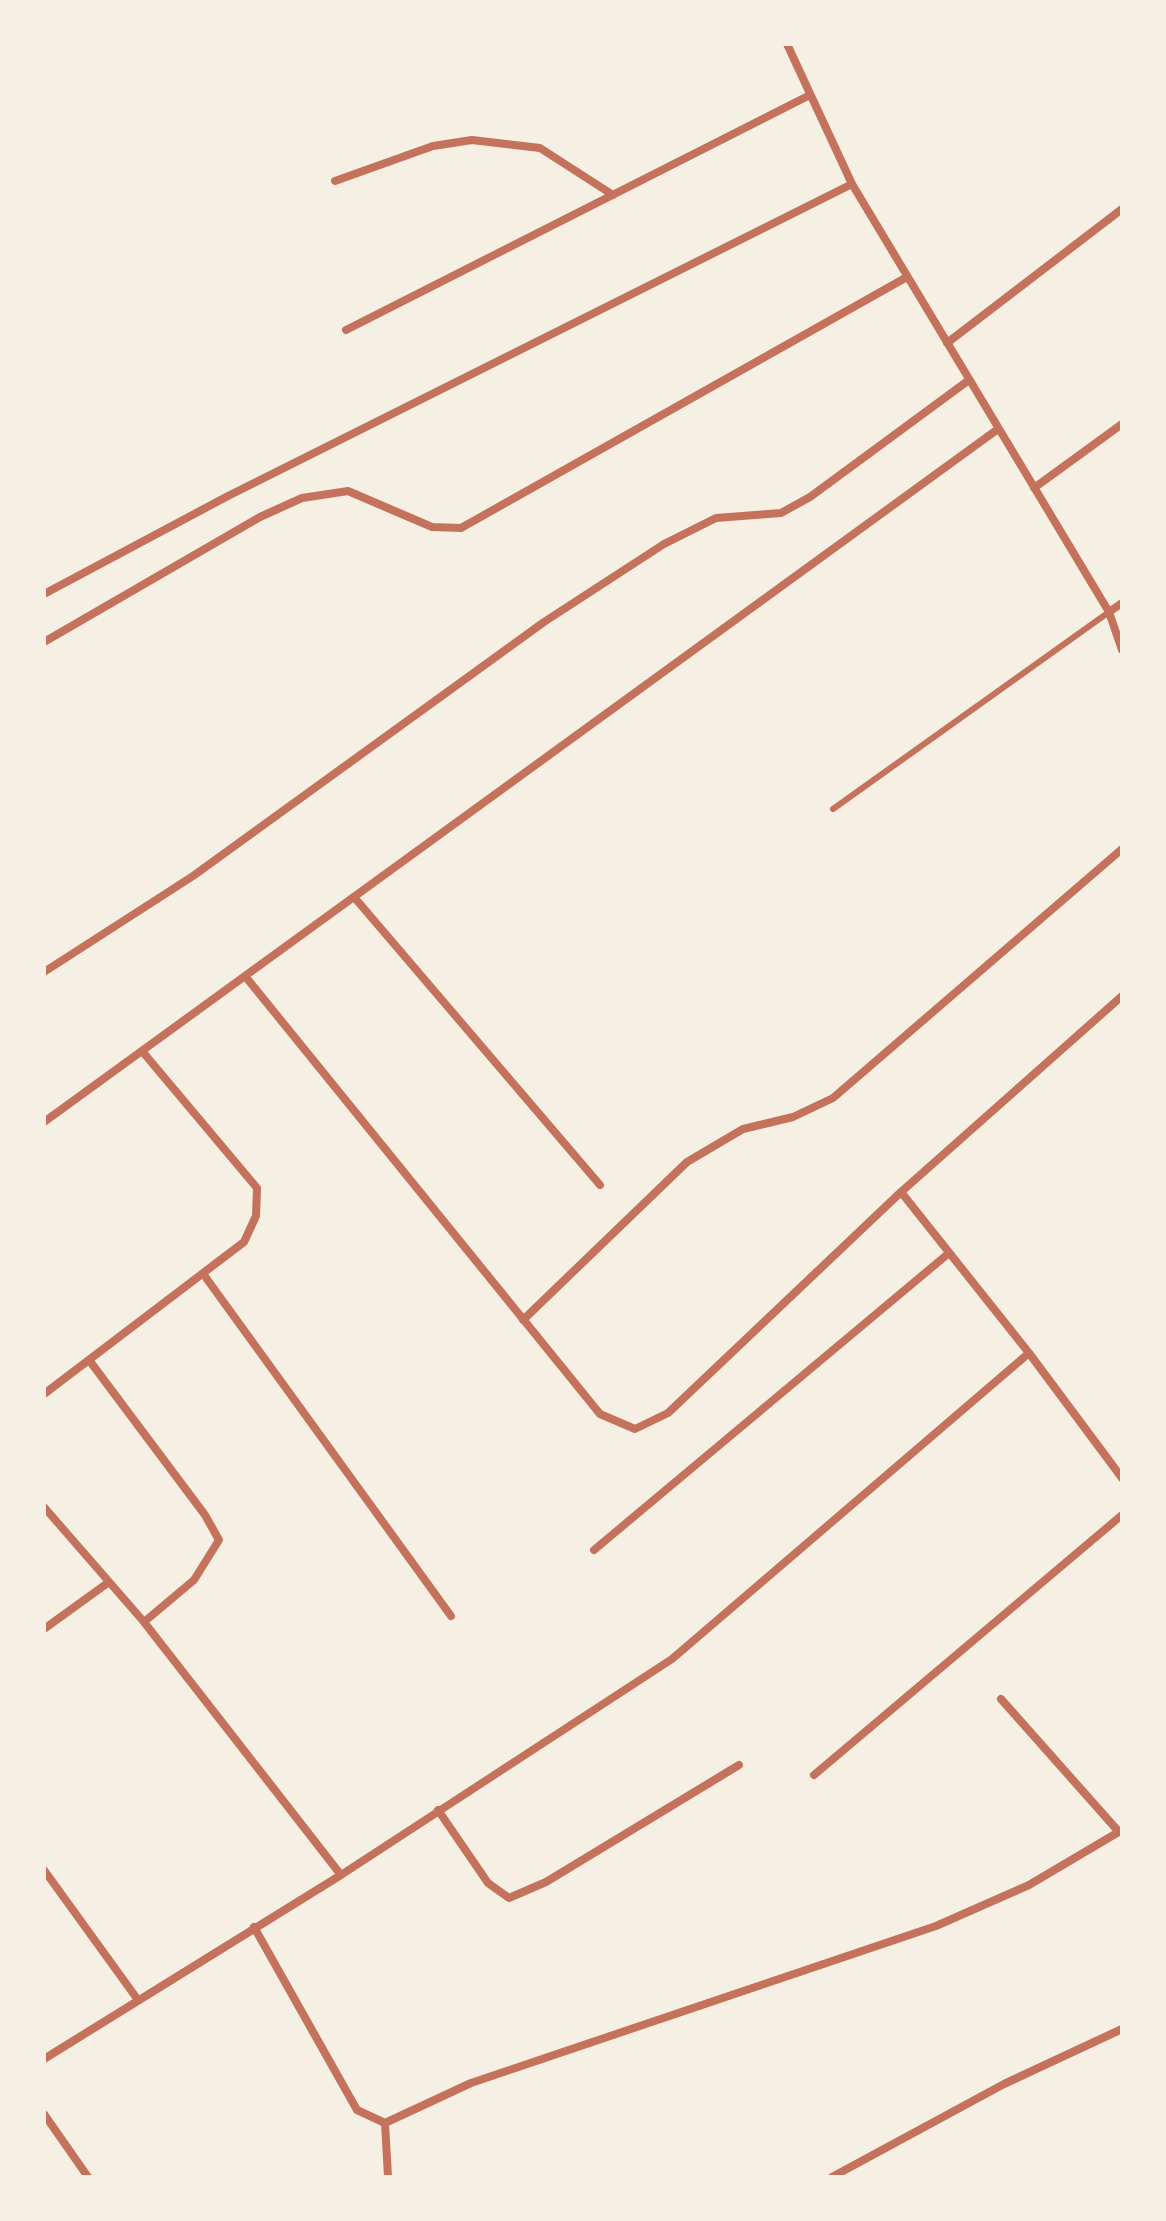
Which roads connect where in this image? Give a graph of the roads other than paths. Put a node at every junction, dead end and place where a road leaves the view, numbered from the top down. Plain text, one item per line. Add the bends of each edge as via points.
1 (787, 44) edge
2 (810, 95) junction
3 (335, 181) dead end
4 (852, 184) junction
5 (613, 195) junction
6 (1122, 209) edge
7 (907, 277) junction
8 (346, 330) dead end
9 (947, 343) junction
10 (969, 380) junction
11 (1122, 424) edge
12 (998, 429) junction
13 (1034, 488) junction
14 (44, 594) edge
15 (1122, 603) edge
16 (1109, 612) junction
17 (44, 642) edge
18 (1122, 650) edge
19 (833, 809) dead end
20 (1122, 849) edge
21 (354, 897) junction
22 (44, 972) edge
23 (245, 976) junction
24 (1122, 996) edge
25 (142, 1051) junction
26 (44, 1122) edge
27 (600, 1185) dead end
28 (901, 1192) junction
29 (949, 1253) junction
30 (204, 1275) junction
31 (523, 1320) junction
32 (1029, 1353) junction
33 (89, 1360) junction
34 (44, 1394) edge
35 (1122, 1478) edge
36 (44, 1507) edge
37 (1122, 1515) edge
38 (594, 1550) dead end
39 (109, 1582) junction
40 (451, 1616) dead end
41 (144, 1622) junction
42 (44, 1629) edge
43 (1001, 1699) dead end
44 (739, 1765) dead end
45 (814, 1775) dead end
46 (438, 1810) junction
47 (1120, 1831) edge
48 (44, 1870) edge
49 (341, 1875) junction
50 (254, 1927) junction
51 (138, 2000) junction
52 (1122, 2029) edge
53 (44, 2059) edge
54 (44, 2114) edge
55 (385, 2123) junction
56 (88, 2177) edge
57 (388, 2177) edge
58 (832, 2177) edge

1 - 2 street
2 - 4 street
2 - 5 street
3 - 5 street via 433,146 472,140 540,148
4 - 7 street
4 - 14 street via 228,496
5 - 8 street
6 - 9 street
7 - 9 street
7 - 17 street via 461,528 432,527 348,491 302,498
9 - 10 street
10 - 12 street
10 - 22 street via 781,513 716,518 664,544 544,622 193,876
11 - 13 street
12 - 13 street
12 - 21 street
13 - 16 street
15 - 16 street
16 - 18 street
16 - 19 lane
20 - 31 street via 833,1098 793,1117 743,1129 687,1162
21 - 23 street
21 - 27 street
23 - 25 street
23 - 31 street
24 - 28 street
25 - 26 street
25 - 30 street via 257,1188 256,1216 244,1242
28 - 29 street
28 - 31 street via 668,1413 635,1429 600,1414
29 - 32 street
29 - 38 street
30 - 33 street
30 - 40 street
32 - 35 street
32 - 46 street via 672,1659
33 - 34 street
33 - 41 street via 219,1540 194,1580
36 - 39 street
37 - 45 street
39 - 41 street
39 - 42 street
41 - 49 street
43 - 47 street
44 - 46 street via 546,1882 509,1898 488,1883
46 - 49 street
47 - 55 street via 1029,1885 936,1926 471,2083
48 - 51 street
49 - 50 street
50 - 51 street
50 - 55 street via 357,2110
51 - 53 street
52 - 58 street via 1004,2084
54 - 56 street
55 - 57 street

